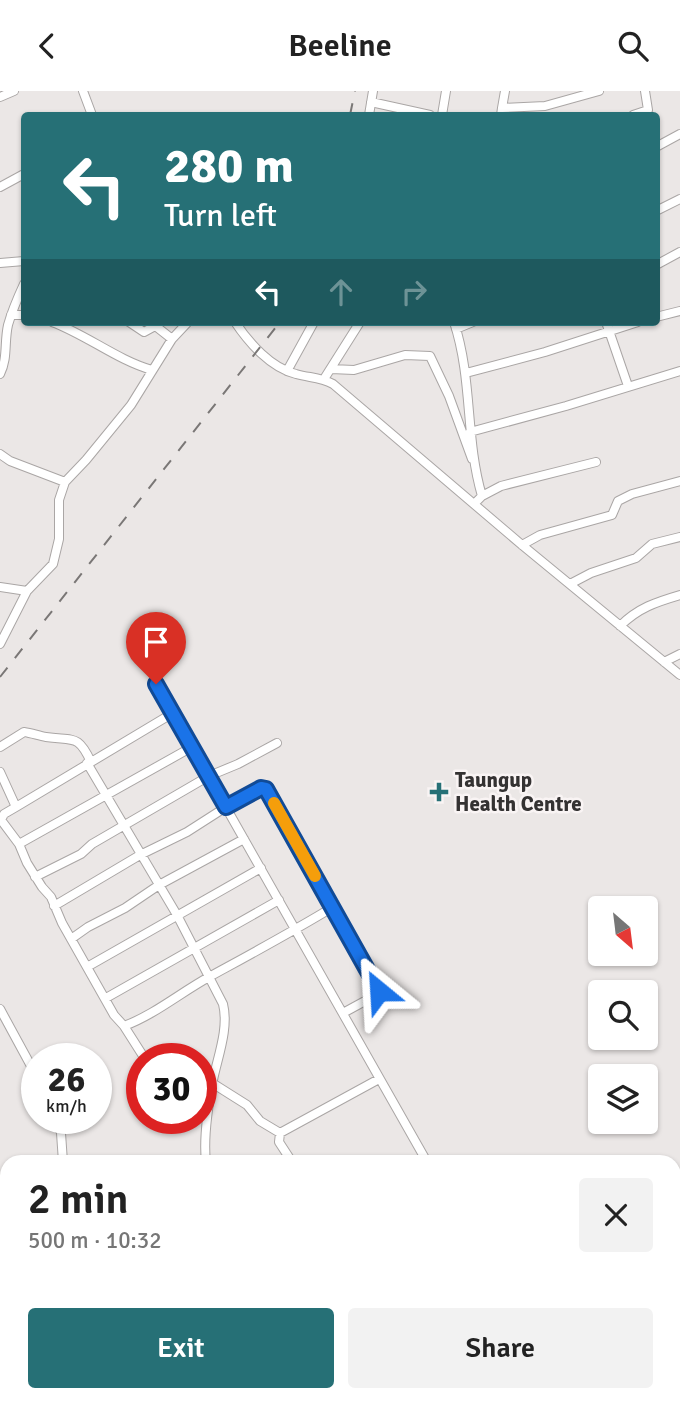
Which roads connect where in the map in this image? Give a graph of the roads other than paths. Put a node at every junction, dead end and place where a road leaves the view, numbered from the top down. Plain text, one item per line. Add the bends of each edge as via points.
1 (14, 91) edge
2 (83, 91) edge
3 (373, 91) edge
4 (446, 91) edge
5 (505, 91) edge
6 (599, 91) edge
7 (645, 91) edge
8 (0, 97) edge
9 (371, 102) junction
10 (91, 112) edge
11 (369, 112) edge
12 (416, 112) edge
13 (442, 112) edge
14 (501, 112) edge
15 (642, 112) edge
16 (680, 134) edge
17 (660, 145) edge
18 (21, 176) edge
19 (0, 187) edge
20 (680, 199) edge
21 (660, 209) edge
22 (680, 253) edge
23 (21, 261) edge
24 (0, 263) edge
25 (660, 263) edge
26 (21, 292) edge
27 (680, 311) edge
28 (12, 315) junction
29 (21, 315) edge
30 (660, 316) edge
31 (61, 326) edge
32 (135, 326) edge
33 (151, 326) edge
34 (156, 326) edge
35 (184, 326) edge
36 (239, 326) edge
37 (312, 326) edge
38 (358, 326) edge
39 (455, 326) edge
40 (607, 326) edge
41 (626, 326) edge
42 (609, 332) junction
43 (172, 339) junction
44 (331, 369) junction
45 (152, 370) junction
46 (287, 371) junction
47 (680, 371) edge
48 (466, 373) junction
49 (0, 374) edge
50 (324, 379) junction
51 (628, 386) junction
52 (470, 432) junction
53 (0, 454) edge
54 (472, 459) junction
55 (596, 462) dead end
56 (680, 481) edge
57 (65, 482) junction
58 (482, 496) junction
59 (474, 504) junction
60 (680, 537) edge
61 (522, 545) junction
62 (570, 584) junction
63 (0, 587) edge
64 (27, 591) junction
65 (680, 595) edge
66 (621, 626) junction
67 (0, 644) edge
68 (680, 654) edge
69 (664, 662) junction
70 (680, 675) edge
71 (156, 684) dead end
72 (173, 713) junction
73 (277, 743) dead end
74 (0, 747) edge
75 (192, 747) junction
76 (89, 762) junction
77 (0, 772) edge
78 (209, 776) junction
79 (105, 795) junction
80 (16, 807) junction
81 (226, 807) junction
82 (123, 826) junction
83 (244, 839) junction
84 (19, 844) junction
85 (140, 855) junction
86 (261, 868) junction
87 (35, 877) junction
88 (159, 885) junction
89 (279, 900) junction
90 (54, 906) junction
91 (333, 907) junction
92 (177, 915) junction
93 (296, 930) junction
94 (71, 939) junction
95 (194, 947) junction
96 (87, 967) junction
97 (210, 977) junction
98 (106, 998) junction
99 (0, 1009) edge
100 (343, 1013) junction
101 (124, 1026) junction
102 (135, 1043) edge
103 (21, 1048) edge
104 (217, 1066) edge
105 (379, 1079) junction
106 (217, 1088) edge
107 (280, 1133) junction
108 (61, 1134) edge
109 (205, 1134) edge
110 (63, 1155) edge
111 (205, 1155) edge
112 (287, 1155) edge
113 (423, 1155) edge

1 - 8 street
2 - 10 street
3 - 9 street
4 - 13 street
5 - 14 street
6 - 14 street
7 - 15 street via 648,110
9 - 11 street
9 - 12 street
16 - 17 street
18 - 19 street
20 - 21 street
22 - 25 street
23 - 24 street
26 - 28 street
27 - 30 street
28 - 29 street
28 - 49 street
31 - 45 street
32 - 33 street via 144,332
34 - 43 street
35 - 43 street
36 - 46 street via 266,357
37 - 46 street
38 - 44 street
39 - 48 street
40 - 42 street
41 - 42 street
42 - 48 street
42 - 51 street
43 - 45 street
44 - 50 street
44 - 54 street via 354,370 405,355 429,356
45 - 57 street via 131,405
46 - 50 street
47 - 51 street
48 - 52 street
50 - 59 street
51 - 52 street
52 - 54 street
53 - 57 street
54 - 58 street
55 - 58 street via 501,486
56 - 61 street via 632,494 618,501 612,515 540,535
57 - 64 street via 56,557
58 - 59 street
59 - 61 street
60 - 62 street via 652,544 636,558
61 - 62 street
62 - 66 street
63 - 64 street
64 - 67 street
65 - 66 street via 639,610
66 - 69 street
68 - 69 street
69 - 70 street
71 - 72 street
72 - 75 street
72 - 76 street
73 - 78 street
74 - 76 street via 24,732 74,739 82,743
75 - 78 street
75 - 79 street
76 - 79 street
76 - 80 street
77 - 80 street
78 - 81 street
78 - 82 street
79 - 82 street
79 - 84 street
80 - 84 street via 1,820
81 - 83 street
81 - 85 street
81 - 91 street via 266,789
82 - 85 street
82 - 87 street
83 - 86 street
83 - 88 street
84 - 87 street
85 - 88 street
85 - 90 street
86 - 89 street
86 - 92 street
87 - 90 street
88 - 92 street
88 - 94 street
89 - 93 street
89 - 95 street
90 - 94 street
91 - 93 street
91 - 100 street via 379,991
92 - 95 street
92 - 96 street
93 - 97 street
93 - 100 street
94 - 96 street
95 - 97 street
95 - 98 street
96 - 98 street
97 - 101 street
97 - 104 street via 225,1009
98 - 101 street
99 - 103 street
100 - 105 street
101 - 102 street
105 - 107 street
105 - 113 street
106 - 107 street via 247,1105 260,1121
107 - 112 street via 279,1142
108 - 110 street
109 - 111 street

